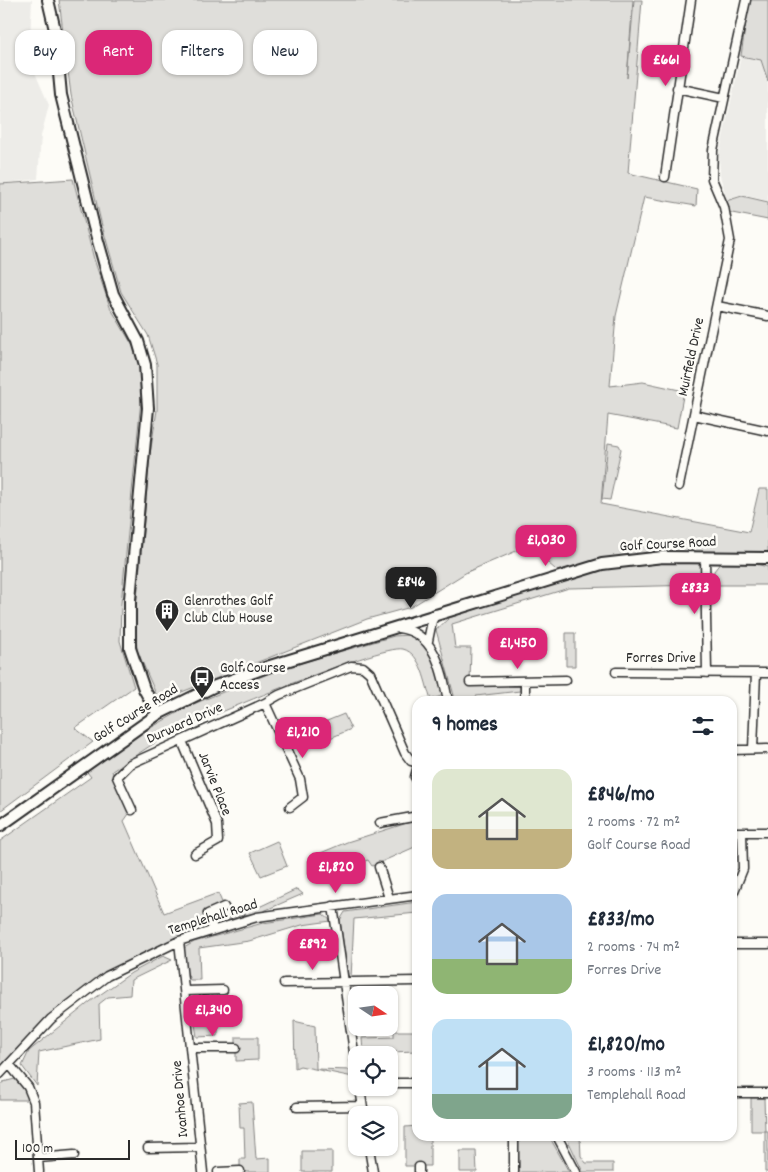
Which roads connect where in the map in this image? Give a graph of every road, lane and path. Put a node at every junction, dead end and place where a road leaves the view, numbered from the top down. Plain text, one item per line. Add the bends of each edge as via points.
1 (48, 0) edge
2 (691, 0) edge
3 (746, 0) edge
4 (677, 88) junction
5 (724, 98) junction
6 (666, 177) dead end
7 (717, 306) junction
8 (768, 316) edge
9 (694, 415) junction
10 (768, 431) edge
11 (679, 486) dead end
12 (704, 556) junction
13 (768, 558) edge
14 (436, 614) junction
15 (393, 627) junction
16 (428, 641) junction
17 (616, 672) dead end
18 (707, 673) junction
19 (756, 673) junction
20 (768, 673) edge
21 (566, 680) dead end
22 (525, 681) junction
23 (470, 682) dead end
24 (447, 696) edge
25 (525, 696) edge
26 (265, 703) junction
27 (158, 714) junction
28 (182, 741) junction
29 (768, 748) edge
30 (753, 749) junction
31 (737, 750) edge
32 (412, 760) edge
33 (290, 807) dead end
34 (132, 810) dead end
35 (412, 817) edge
36 (380, 823) dead end
37 (0, 826) edge
38 (737, 832) edge
39 (742, 832) junction
40 (768, 832) edge
41 (195, 854) dead end
42 (379, 867) dead end
43 (737, 884) edge
44 (412, 896) edge
45 (389, 898) junction
46 (224, 906) dead end
47 (333, 906) junction
48 (213, 930) junction
49 (179, 941) junction
50 (737, 944) edge
51 (768, 944) edge
52 (343, 982) junction
53 (412, 982) edge
54 (284, 983) dead end
55 (223, 990) dead end
56 (185, 991) junction
57 (353, 1046) edge
58 (190, 1048) junction
59 (236, 1048) dead end
60 (9, 1064) junction
61 (0, 1074) edge
62 (398, 1083) edge
63 (412, 1083) edge
64 (737, 1093) edge
65 (768, 1093) edge
66 (361, 1096) edge
67 (297, 1106) dead end
68 (348, 1106) edge
69 (362, 1106) edge
70 (514, 1141) edge
71 (559, 1141) edge
72 (199, 1147) junction
73 (148, 1148) dead end
74 (74, 1155) dead end
75 (370, 1156) edge
76 (38, 1158) junction
77 (240, 1171) edge
78 (39, 1172) edge
79 (203, 1172) edge
80 (218, 1172) edge
81 (373, 1172) edge
82 (514, 1172) edge
83 (576, 1172) edge

1 - 27 street via 55,30 61,95 94,227 113,294 138,341 145,365 148,408 130,599 130,648 144,689
2 - 4 street
3 - 5 street, Muirfield Drive
4 - 5 street
4 - 6 street
5 - 7 street, Muirfield Drive via 713,150 712,179 724,208 730,240
7 - 8 street, Muirfield Drive
7 - 9 street, Muirfield Drive
9 - 10 street, Muirfield Drive
9 - 11 street, Muirfield Drive
12 - 13 street, Golf Course Road
12 - 14 street, Golf Course Road via 633,559 602,564
12 - 18 street, Forres Drive
14 - 15 street, Golf Course Road
14 - 16 street
15 - 16 street via 413,631
15 - 27 street, Golf Course Road via 239,677
16 - 24 street via 436,656
17 - 18 street, Forres Drive
18 - 19 street, Forres Drive
19 - 20 street, Forres Drive
19 - 30 street
21 - 22 street
22 - 23 street
22 - 25 street
26 - 28 street, Durward Drive
26 - 32 street, Durward Drive via 351,666 363,667 373,679 407,757
26 - 33 street via 300,778 304,797
27 - 37 street, Golf Course Road
28 - 34 street, Durward Drive via 130,764 117,777
28 - 41 street, Jarvie Place via 217,824 218,841
29 - 30 street
30 - 31 street
35 - 36 street
38 - 39 street
39 - 40 street
39 - 43 street via 743,869
42 - 45 street
44 - 45 street, Templehall Road
45 - 47 street, Templehall Road
46 - 48 street via 208,914
47 - 48 street, Templehall Road via 257,917
47 - 52 street
48 - 49 street, Templehall Road
49 - 56 street, Ivanhoe Drive
49 - 60 street, Templehall Road via 107,976 51,1019
50 - 51 street
52 - 53 street
52 - 54 street
52 - 57 street
55 - 56 street
56 - 58 street, Ivanhoe Drive
58 - 59 street, Ivanhoe Drive
58 - 72 street, Ivanhoe Drive
60 - 61 street, Templehall Road
60 - 76 street via 28,1086 34,1102
62 - 63 street
64 - 65 street
66 - 69 street
67 - 68 street
70 - 82 street
71 - 83 street
72 - 73 street, Ivanhoe Drive
72 - 79 street, Ivanhoe Drive
74 - 76 street
75 - 81 street
76 - 78 street
77 - 80 street

